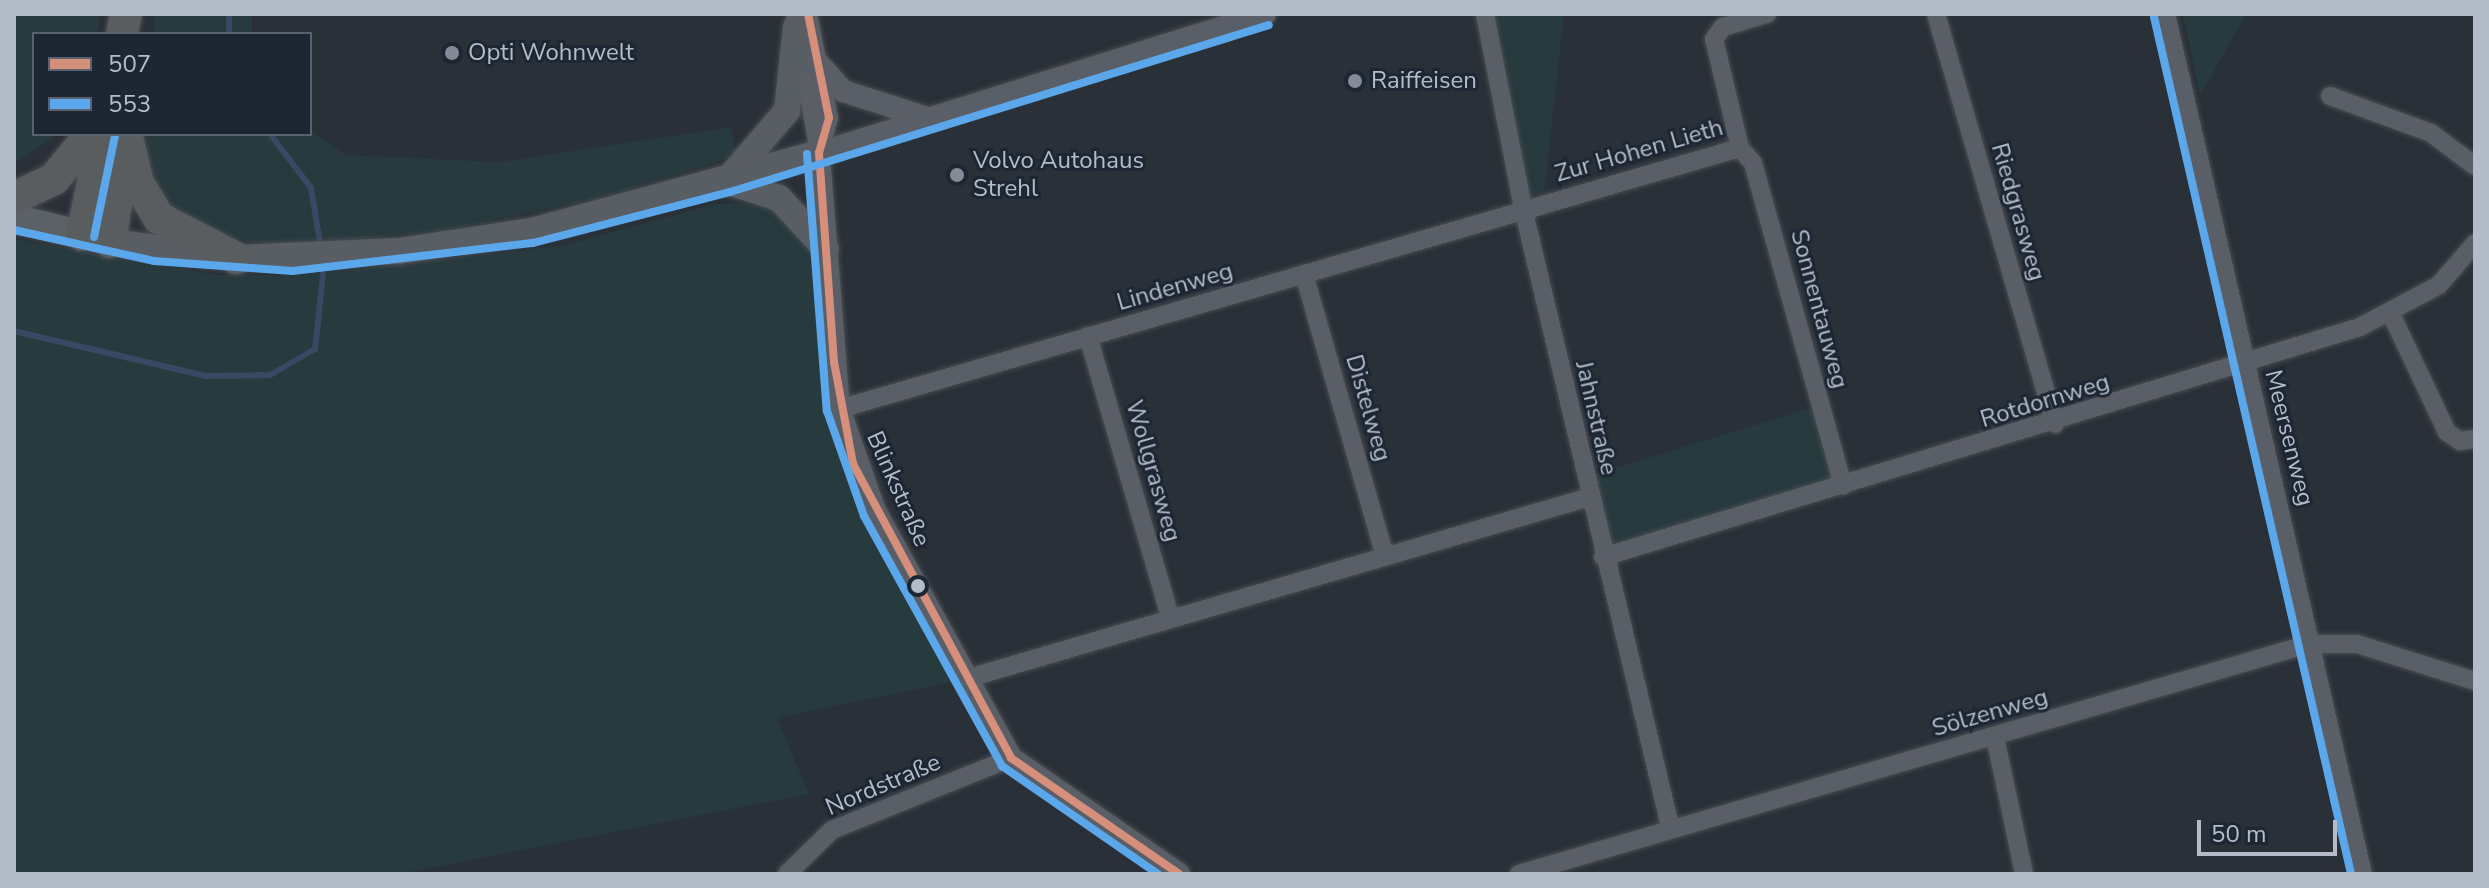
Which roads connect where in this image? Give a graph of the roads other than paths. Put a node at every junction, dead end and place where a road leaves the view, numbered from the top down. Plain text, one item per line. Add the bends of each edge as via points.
1 (1265, 14) edge
2 (1485, 14) edge
3 (1767, 14) edge
4 (1936, 14) edge
5 (2166, 14) edge
6 (800, 18) edge
7 (818, 63) junction
8 (2330, 96) dead end
9 (931, 119) junction
10 (89, 136) edge
11 (119, 136) edge
12 (119, 136) edge
13 (1740, 148) junction
14 (819, 153) junction
15 (2475, 166) edge
16 (726, 181) junction
17 (14, 198) edge
18 (1523, 208) junction
19 (14, 218) edge
20 (96, 238) junction
21 (2475, 243) edge
22 (826, 249) junction
23 (236, 258) junction
24 (1304, 274) junction
25 (2391, 314) junction
26 (1088, 336) junction
27 (2246, 365) junction
28 (839, 409) junction
29 (2055, 424) junction
30 (2475, 439) edge
31 (1843, 486) junction
32 (1590, 497) junction
33 (1385, 556) junction
34 (1603, 557) junction
35 (1171, 619) junction
36 (2309, 644) junction
37 (965, 679) junction
38 (2475, 681) edge
39 (1995, 737) junction
40 (1011, 758) junction
41 (1671, 830) junction
42 (787, 874) edge
43 (1179, 874) edge
44 (1519, 874) edge
45 (2024, 874) edge
46 (2363, 874) edge

1 - 9 street
2 - 18 street, Jahnstraße
3 - 13 street, Zur Hohen Lieth via 1723,27 1714,39
4 - 29 street, Riedgrasweg
5 - 27 street, Meersenweg
6 - 7 street
6 - 14 street
6 - 16 main road via 787,111
7 - 9 street via 843,91
7 - 14 street via 829,118
8 - 15 street via 2431,133
9 - 14 street
10 - 17 highway via 54,179
11 - 20 highway
12 - 23 highway via 159,218
13 - 18 street, Zur Hohen Lieth
13 - 31 street, Sonnentauweg via 1753,163
14 - 16 main road
14 - 22 street, Blinkstraße
16 - 22 main road via 779,198
16 - 23 main road via 460,243 347,257
18 - 24 street, Lindenweg
18 - 32 street, Jahnstraße
19 - 20 main road
20 - 23 main road
21 - 25 street, Rotdornweg via 2439,285
22 - 28 street, Blinkstraße
24 - 26 street, Lindenweg
24 - 33 street, Distelweg
25 - 27 street, Rotdornweg
25 - 30 street via 2447,432 2460,441
26 - 28 street, Lindenweg
26 - 35 street, Wollgrasweg
27 - 29 street, Rotdornweg
27 - 36 street, Meersenweg
28 - 37 street, Blinkstraße via 858,476
29 - 31 street, Rotdornweg
31 - 34 street, Rotdornweg
32 - 33 street
32 - 34 street, Jahnstraße
33 - 35 street
34 - 41 street, Jahnstraße
35 - 37 street
36 - 38 street, Sölzenweg via 2357,644
36 - 39 street, Sölzenweg
36 - 46 street, Meersenweg
37 - 40 street, Blinkstraße
39 - 41 street, Sölzenweg
39 - 45 street
40 - 42 street, Nordstraße via 832,830
40 - 43 street, Blinkstraße
41 - 44 street, Sölzenweg

